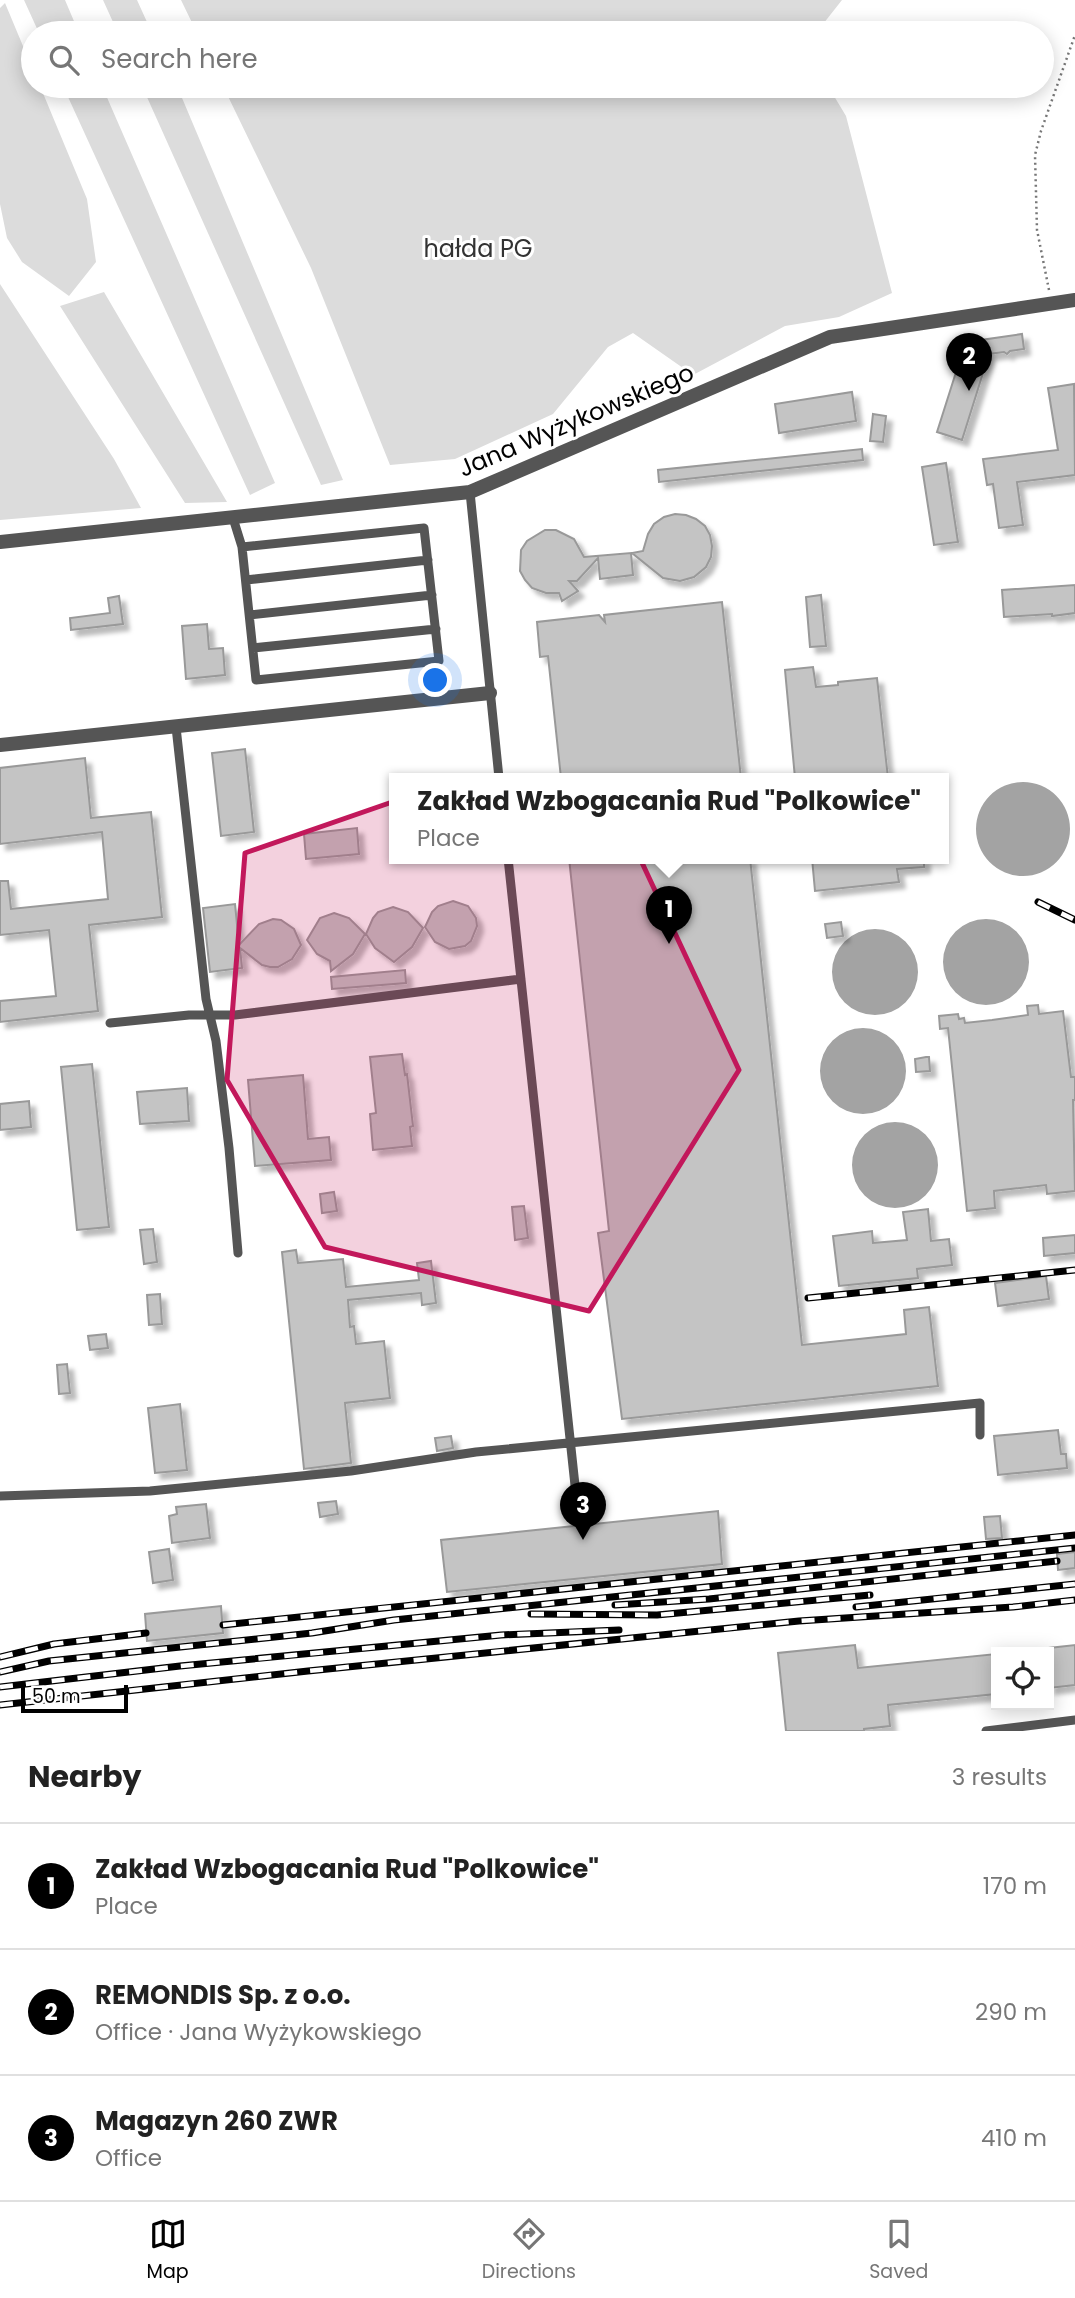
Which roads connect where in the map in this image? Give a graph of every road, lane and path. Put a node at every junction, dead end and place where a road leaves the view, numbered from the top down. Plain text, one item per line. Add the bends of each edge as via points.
1 (1075, 35) edge
2 (1054, 94) edge
3 (1053, 98) edge
4 (1075, 300) edge
5 (1052, 304) junction
6 (470, 492) junction
7 (233, 518) junction
8 (0, 542) edge
9 (242, 547) junction
10 (428, 560) junction
11 (246, 580) junction
12 (432, 595) junction
13 (250, 615) junction
14 (436, 629) junction
15 (253, 648) junction
16 (490, 692) junction
17 (176, 727) junction
18 (0, 745) edge
19 (498, 773) edge
20 (509, 864) edge
21 (521, 979) junction
22 (212, 1016) junction
23 (110, 1023) dead end
24 (238, 1253) dead end
25 (980, 1435) dead end
26 (570, 1444) junction
27 (0, 1496) edge
28 (577, 1504) dead end
29 (1075, 1720) edge
30 (986, 1731) edge

1 - 2 path
3 - 5 path via 1035,155 1037,230
4 - 5 street, Jana Wyżykowskiego
5 - 6 street, Jana Wyżykowskiego via 830,337
6 - 7 street, Jana Wyżykowskiego
6 - 16 lane
7 - 8 street, Jana Wyżykowskiego
7 - 9 lane
9 - 10 lane via 424,528
9 - 11 lane
10 - 11 lane
10 - 12 lane
11 - 13 lane
12 - 13 lane
12 - 14 lane
13 - 15 lane
14 - 15 lane
14 - 15 lane via 439,661 256,680
16 - 17 street
16 - 19 lane
17 - 18 street
17 - 22 lane via 206,999
20 - 21 lane
21 - 22 lane
21 - 26 lane
22 - 23 lane
22 - 24 lane
25 - 26 lane via 980,1403
26 - 27 lane via 177,1488
26 - 28 lane
29 - 30 lane

